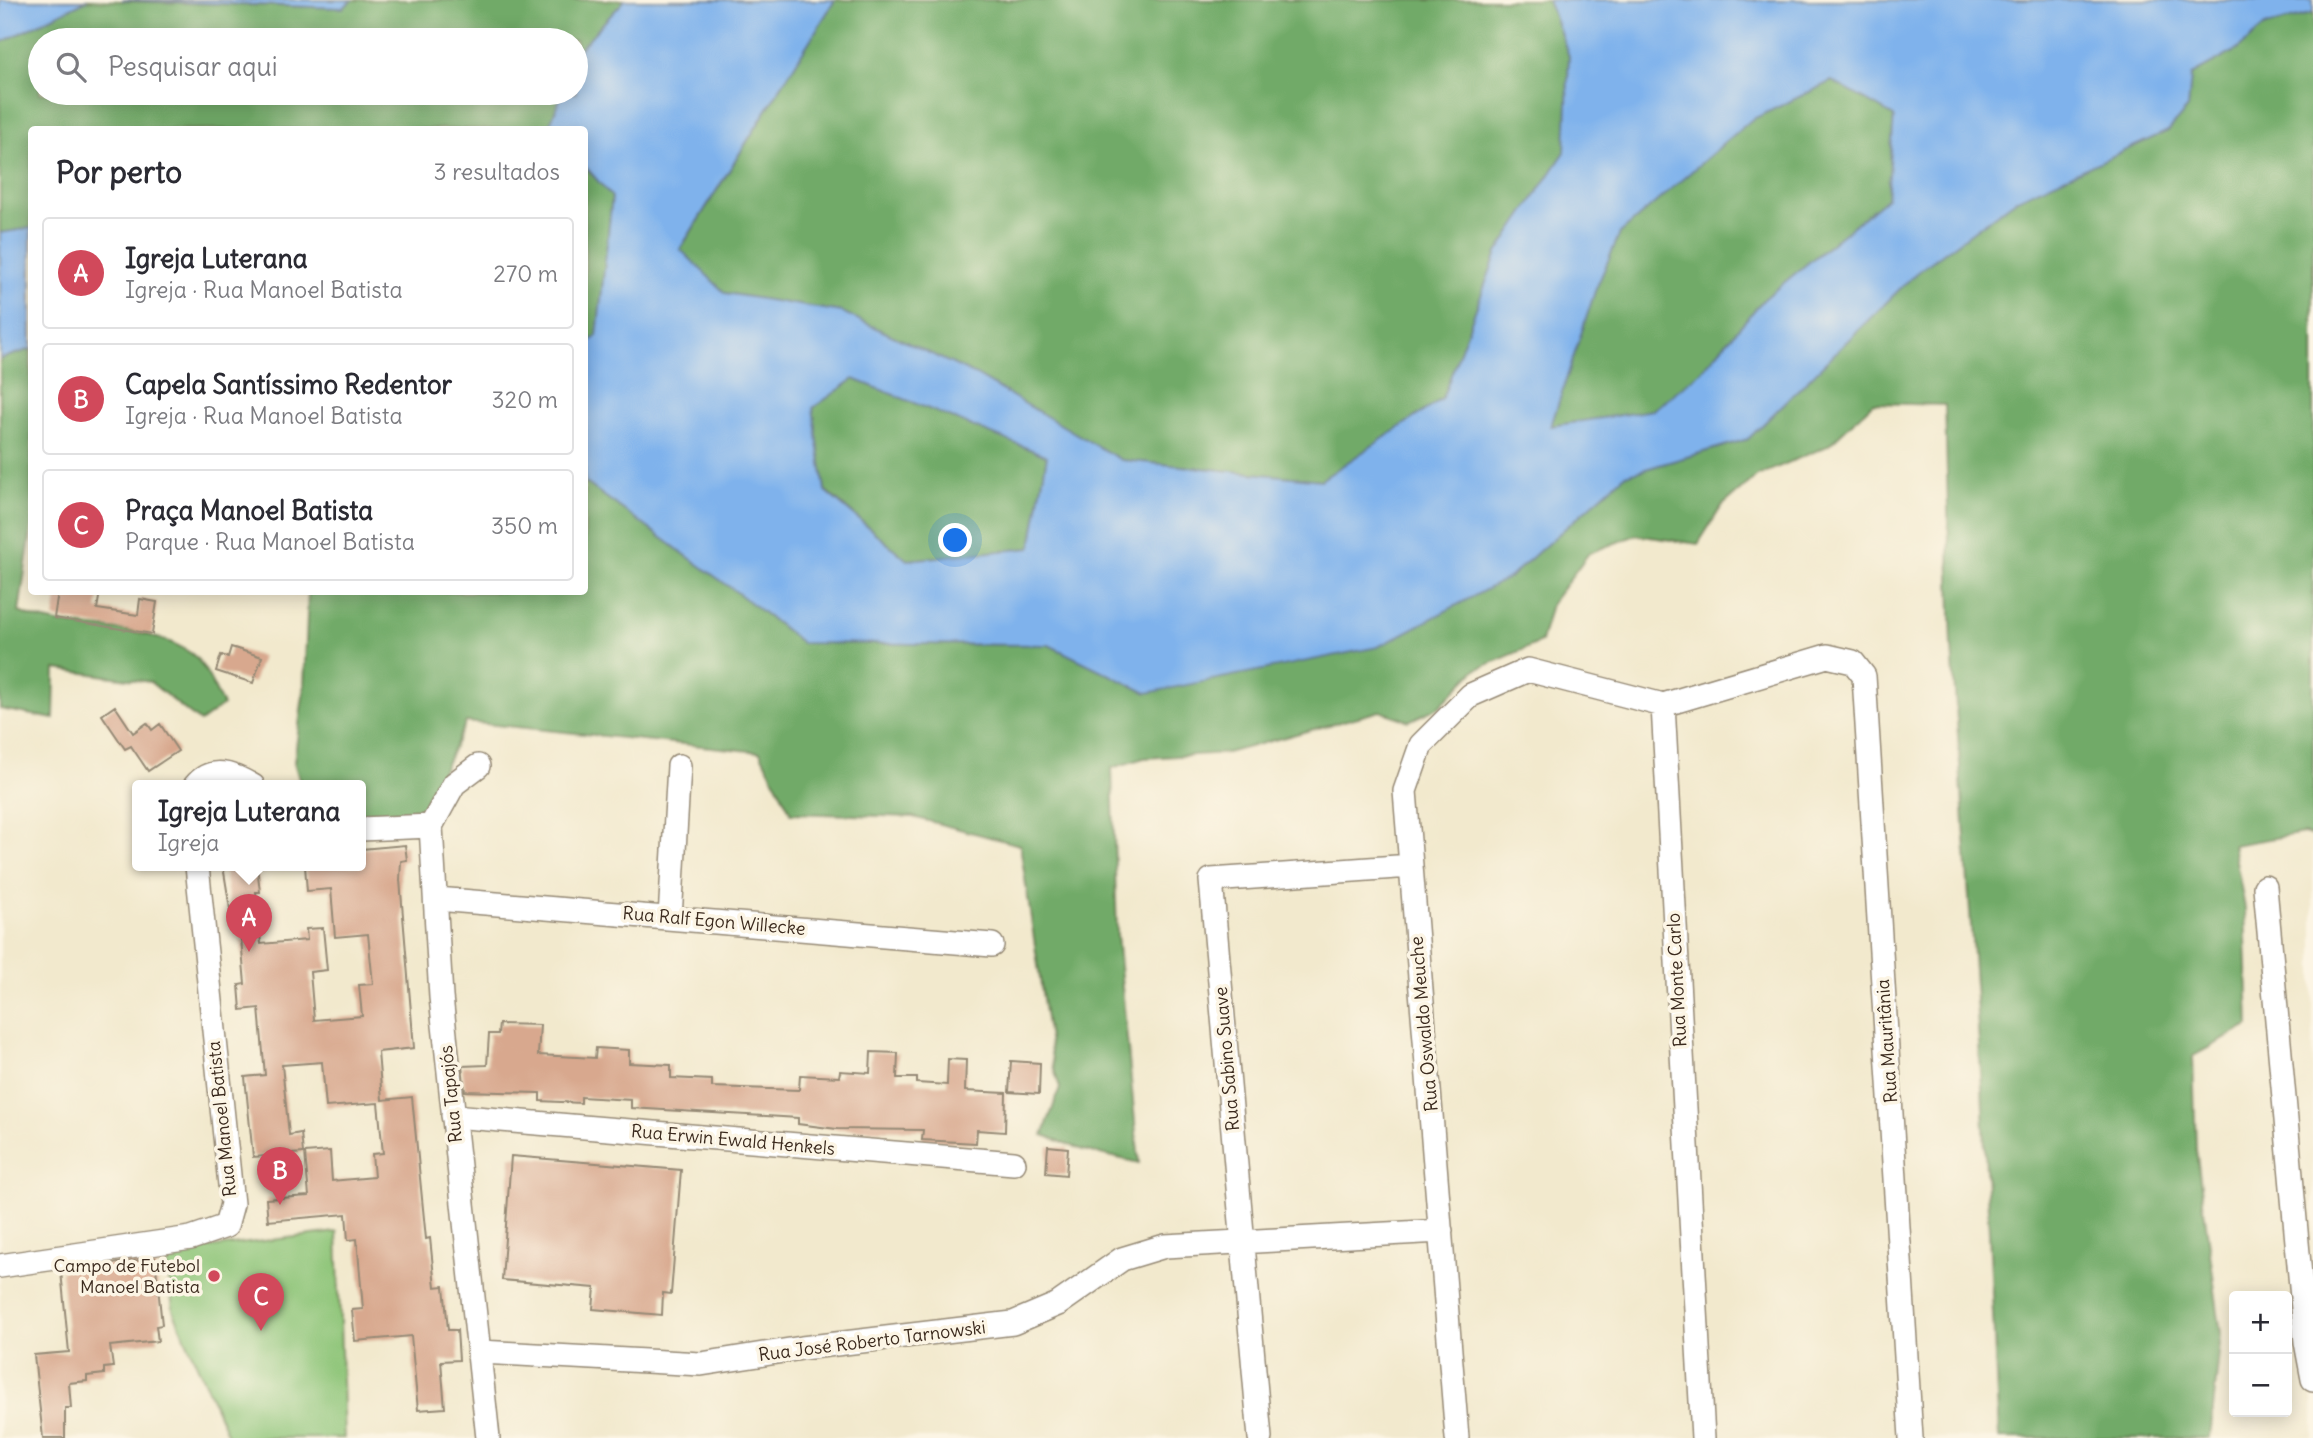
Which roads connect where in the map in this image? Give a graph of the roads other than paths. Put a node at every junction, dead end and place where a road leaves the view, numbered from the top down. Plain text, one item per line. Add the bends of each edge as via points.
1 (1663, 705) junction
2 (679, 765) dead end
3 (478, 766) dead end
4 (200, 780) edge
5 (243, 780) edge
6 (431, 826) junction
7 (366, 829) edge
8 (1411, 866) junction
9 (198, 871) edge
10 (2265, 887) dead end
11 (437, 899) junction
12 (670, 918) junction
13 (992, 945) dead end
14 (453, 1116) junction
15 (1014, 1163) dead end
16 (1441, 1231) junction
17 (1243, 1241) junction
18 (0, 1266) edge
19 (480, 1353) junction
20 (2313, 1379) edge
21 (488, 1438) edge
22 (1260, 1438) edge
23 (1457, 1438) edge
24 (1703, 1438) edge
25 (1911, 1438) edge

1 - 8 street, Rua Oswaldo Meuche via 1528,670 1471,695 1420,745 1405,791
1 - 24 street, Rua Monte Carlo
1 - 25 street, Rua Mauritânia via 1827,656 1853,662 1864,676
2 - 12 street
3 - 6 street via 454,785
4 - 5 street via 216,772
6 - 7 street
6 - 11 street, Rua Tapajós
8 - 16 street, Rua Oswaldo Meuche
8 - 17 street, Rua Sabino Suave via 1210,880
9 - 18 street, Rua Manoel Batista via 232,1204 226,1226 191,1238
10 - 20 street
11 - 12 street, Rua Ralf Egon Willecke
11 - 14 street, Rua Tapajós via 440,998
12 - 13 street, Rua Ralf Egon Willecke
14 - 15 street, Rua Erwin Ewald Henkels
14 - 19 street, Rua Tapajós
16 - 17 street, Rua José Roberto Tarnowski
16 - 23 street, Rua Oswaldo Meuche
17 - 19 street, Rua José Roberto Tarnowski via 1165,1246 1122,1259 1058,1304 1013,1323 701,1364
17 - 22 street, Rua Sabino Suave
19 - 21 street, Rua Tapajós

